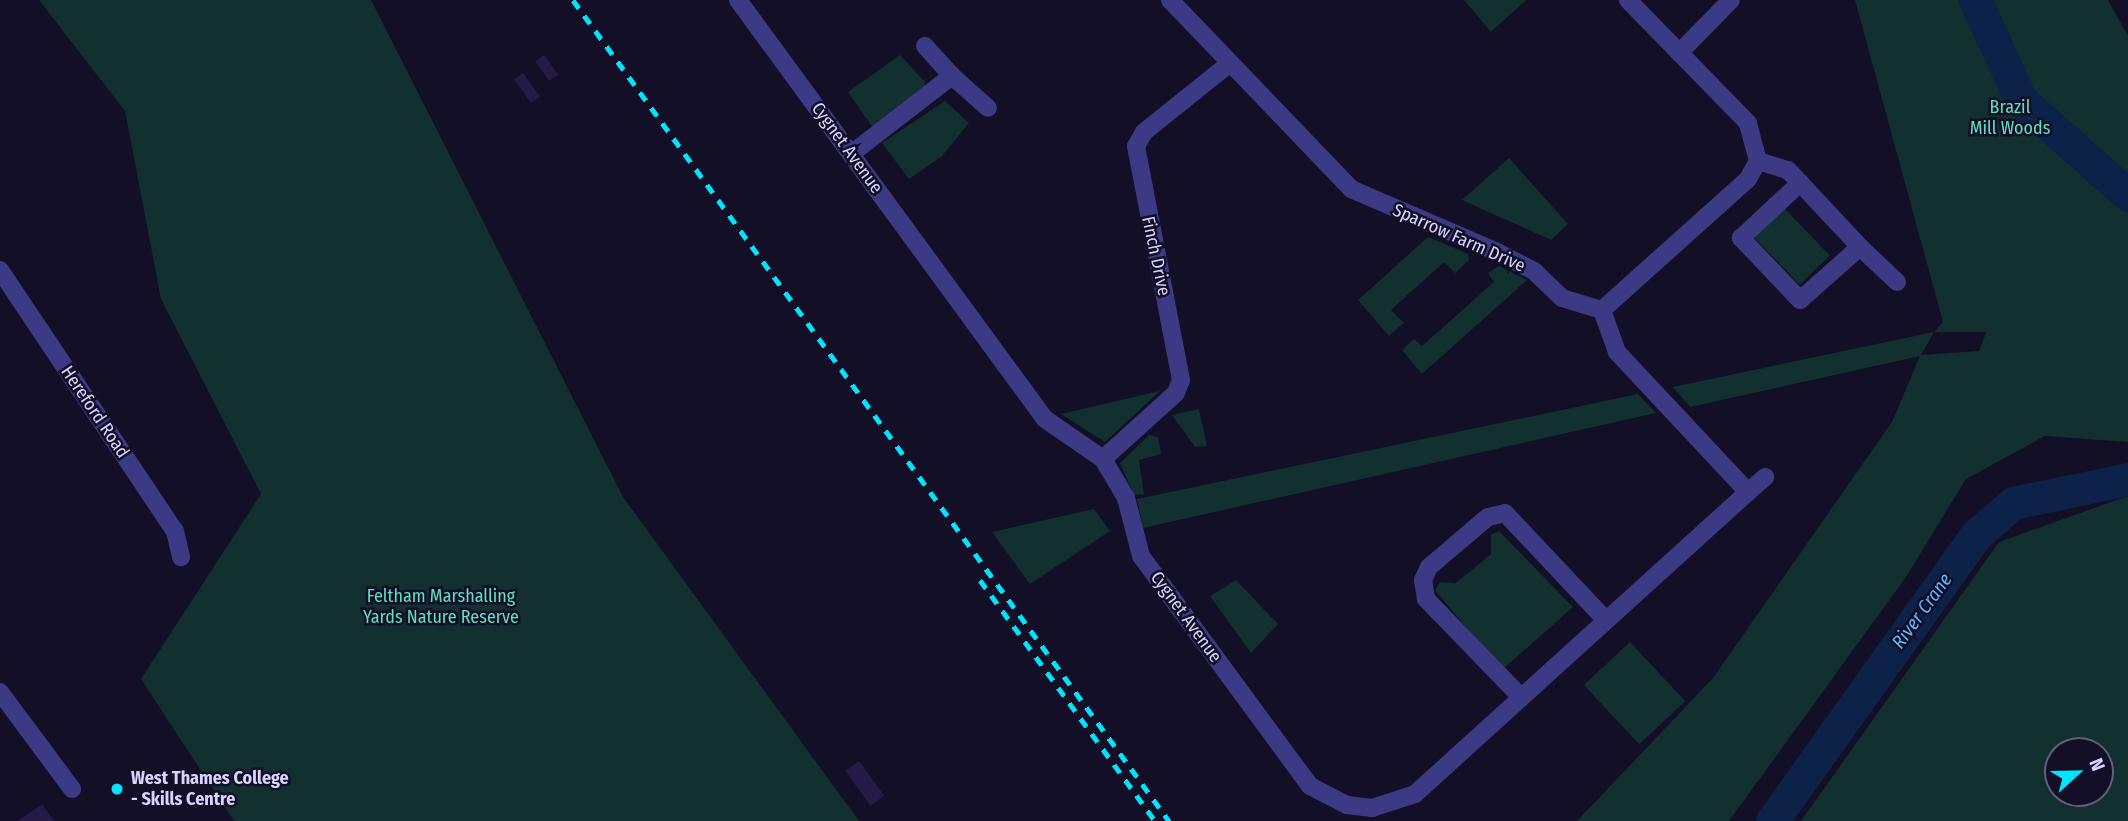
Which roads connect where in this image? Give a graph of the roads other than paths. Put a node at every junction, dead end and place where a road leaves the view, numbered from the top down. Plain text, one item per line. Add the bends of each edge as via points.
1 (738, 0) edge
2 (1170, 0) edge
3 (1628, 0) edge
4 (1731, 0) edge
5 (925, 46) dead end
6 (1679, 53) junction
7 (1230, 63) junction
8 (952, 76) junction
9 (988, 108) dead end
10 (852, 154) junction
11 (1758, 161) junction
12 (1800, 183) junction
13 (1860, 247) junction
14 (0, 270) edge
15 (1897, 282) dead end
16 (1602, 310) junction
17 (1103, 459) junction
18 (1765, 477) dead end
19 (1748, 492) junction
20 (181, 557) dead end
21 (1604, 618) junction
22 (0, 692) edge
23 (1519, 695) junction
24 (72, 789) dead end

1 - 10 street, Cygnet Avenue
2 - 7 street, Sparrow Farm Drive
3 - 6 street
4 - 6 street
5 - 8 street
6 - 11 street via 1748,123
7 - 16 street, Sparrow Farm Drive via 1351,189 1534,271 1562,298
7 - 17 street, Finch Drive via 1144,132 1136,146 1181,380 1176,393
8 - 9 street
8 - 10 street
10 - 17 street, Cygnet Avenue via 1045,419
11 - 12 street via 1777,164
11 - 16 street via 1748,179
12 - 13 street
12 - 13 street via 1741,238 1800,300
13 - 15 street
14 - 20 street, Hereford Road via 175,531
16 - 19 street via 1617,352
17 - 23 street, Cygnet Avenue via 1126,498 1141,556 1310,786 1347,805 1396,803 1415,794
18 - 19 street, Cygnet Avenue
19 - 21 street, Cygnet Avenue
21 - 23 street, Cygnet Avenue
21 - 23 street via 1505,513 1488,517 1429,568 1423,580 1426,599
22 - 24 street

